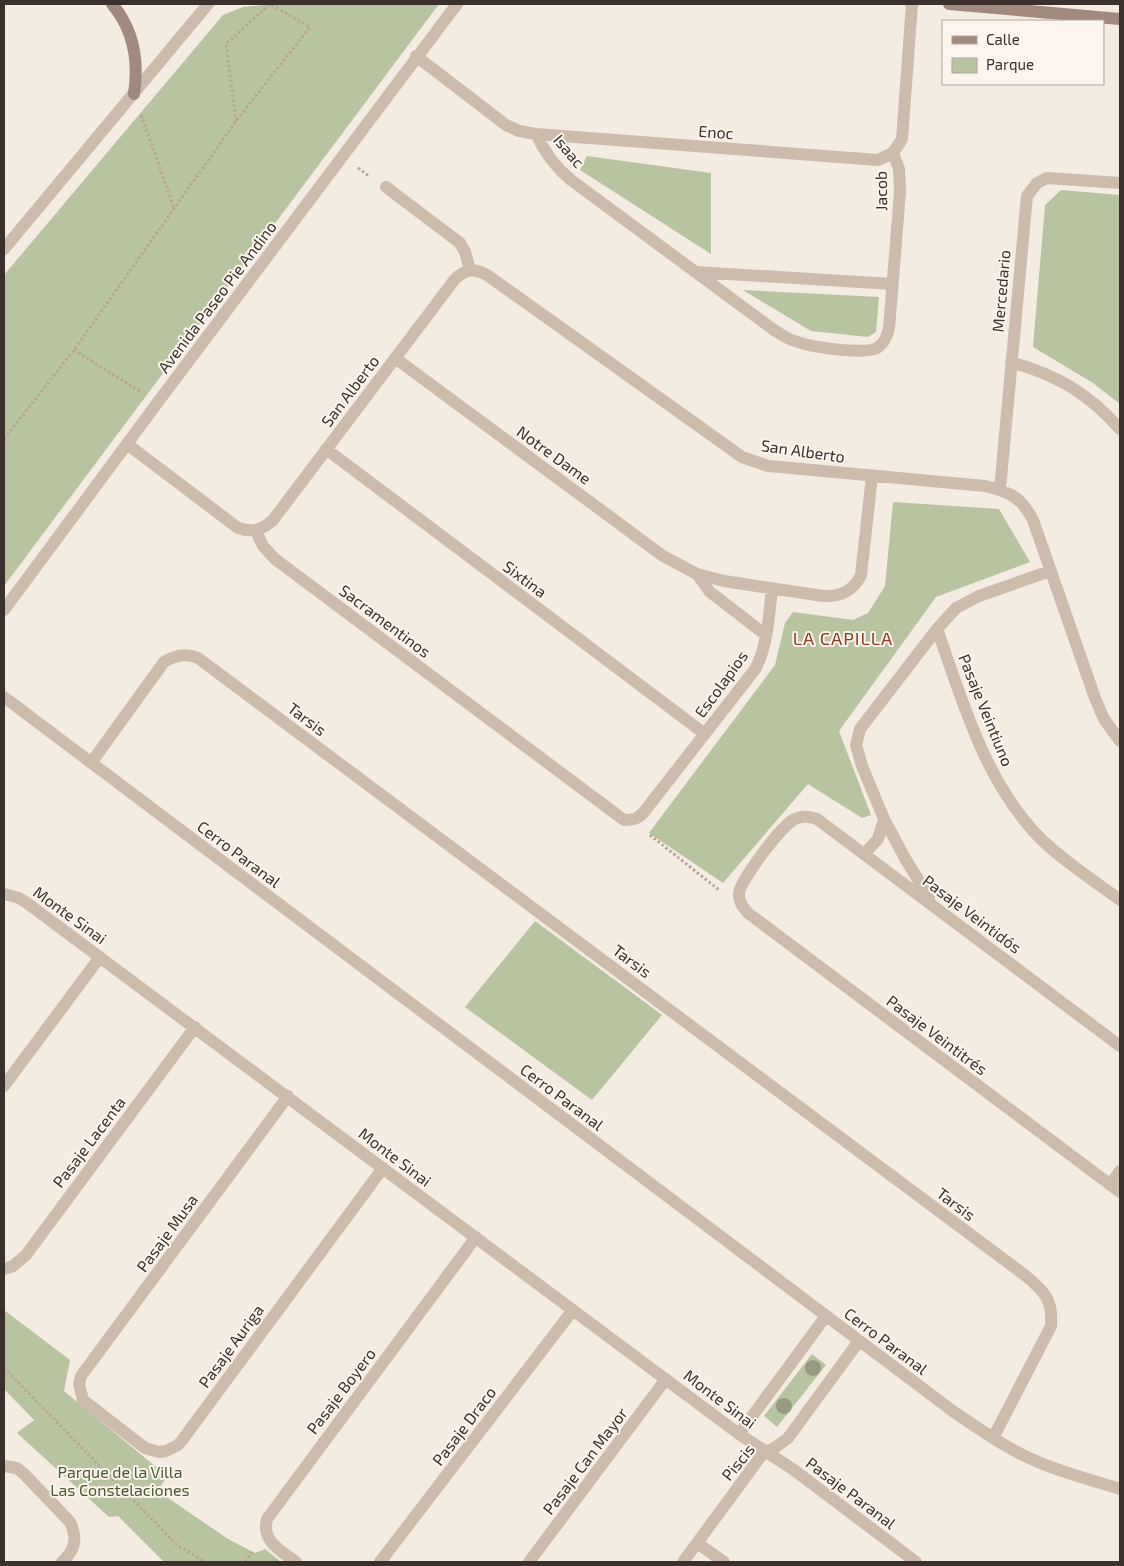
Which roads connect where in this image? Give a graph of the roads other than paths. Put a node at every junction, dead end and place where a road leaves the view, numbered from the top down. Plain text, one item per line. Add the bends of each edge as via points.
1 (112, 4) edge
2 (208, 4) edge
3 (457, 4) edge
4 (912, 4) edge
5 (949, 4) edge
6 (1120, 18) edge
7 (416, 56) junction
8 (134, 94) junction
9 (536, 134) junction
10 (893, 153) junction
11 (1120, 182) edge
12 (386, 187) dead end
13 (4, 249) edge
14 (470, 270) junction
15 (695, 272) junction
16 (892, 284) junction
17 (880, 345) joint
18 (395, 358) junction
19 (1011, 362) junction
20 (1120, 429) edge
21 (127, 444) junction
22 (326, 449) junction
23 (872, 476) junction
24 (1000, 489) junction
25 (256, 531) junction
26 (1050, 571) junction
27 (697, 574) junction
28 (772, 588) junction
29 (4, 610) edge
30 (937, 629) junction
31 (766, 635) junction
32 (4, 697) edge
33 (705, 734) junction
34 (1120, 741) edge
35 (91, 763) junction
36 (632, 820) joint
37 (884, 820) junction
38 (864, 854) junction
39 (4, 894) edge
40 (739, 899) joint
41 (1120, 900) edge
42 (935, 907) junction
43 (100, 957) junction
44 (195, 1027) junction
45 (1120, 1046) edge
46 (4, 1086) edge
47 (288, 1096) junction
48 (383, 1168) junction
49 (1120, 1171) edge
50 (1115, 1188) edge
51 (476, 1237) junction
52 (4, 1269) edge
53 (573, 1310) junction
54 (826, 1316) junction
55 (860, 1341) junction
56 (666, 1379) junction
57 (80, 1392) joint
58 (739, 1434) junction
59 (993, 1438) junction
60 (764, 1452) junction
61 (4, 1466) edge
62 (1120, 1489) edge
63 (697, 1543) junction
64 (62, 1562) edge
65 (296, 1562) edge
66 (380, 1562) edge
67 (529, 1562) edge
68 (683, 1562) edge
69 (724, 1562) edge
70 (916, 1562) edge

1 - 8 main road via 132,39 137,75
2 - 8 street
3 - 7 street, Avenida Paseo Pie Andino
4 - 10 street, Jacob via 902,139
5 - 6 main road
7 - 9 street, Isaac via 506,125
7 - 21 street, Avenida Paseo Pie Andino
8 - 13 street
9 - 10 street, Enoc via 870,160
9 - 15 street, Isaac via 559,170
10 - 16 street, Jacob via 900,180
11 - 19 street, Mercedario via 1047,178 1031,189 1025,205
12 - 14 street via 460,243
14 - 18 street, San Alberto via 455,278
14 - 23 street, San Alberto via 487,275 742,457 768,466
15 - 16 street
15 - 17 street, Isaac via 794,341 863,351
16 - 17 street, Jacob via 888,335
18 - 22 street, San Alberto
18 - 27 street, Notre Dame via 663,556
19 - 20 street via 1037,369 1084,394
19 - 24 street, Mercedario
21 - 25 street via 238,528
21 - 29 street, Avenida Paseo Pie Andino
22 - 25 street, San Alberto via 272,520
22 - 33 street, Sixtina
23 - 24 street, San Alberto
23 - 28 street via 858,582 846,592 831,597
24 - 26 street, San Alberto via 1010,493 1027,509
25 - 36 street, Sacramentinos via 263,546 275,559 617,816
26 - 30 street via 967,601
26 - 34 street, San Alberto via 1095,698 1104,719
27 - 28 street, Notre Dame
27 - 31 street, Notre Dame via 710,592
28 - 31 street, Escolapios
30 - 37 street via 864,721 857,736 862,766
30 - 41 street, Pasaje Veintiuno via 979,745 1003,792 1039,837
31 - 33 street, Escolapios via 756,668
32 - 35 street, Cerro Paranal
33 - 36 street, Escolapios via 639,818
35 - 54 street, Cerro Paranal
35 - 59 street, Tarsis via 164,662 180,655 198,658 994,1252 1039,1287 1046,1295 1052,1314 1046,1338
37 - 38 street via 878,839
37 - 42 street
38 - 40 street, Pasaje Veintidós via 818,819 801,817 787,823 776,836 740,886
38 - 42 street, Pasaje Veintidós
39 - 43 street, Monte Sinai via 27,902
40 - 50 street, Pasaje Veintitrés via 748,913
42 - 45 street, Pasaje Veintidós
43 - 44 street, Monte Sinai
43 - 46 street
44 - 47 street, Monte Sinai
44 - 52 street, Pasaje Lacenta via 26,1255
47 - 48 street, Monte Sinai
47 - 57 street, Pasaje Musa via 86,1370 79,1384
48 - 51 street, Monte Sinai
48 - 57 street, Pasaje Auriga via 178,1445 159,1452 145,1448 90,1407
49 - 50 street
51 - 53 street, Monte Sinai
51 - 65 street, Pasaje Boyero via 267,1518 266,1531 271,1543
53 - 56 street, Monte Sinai
53 - 66 street, Pasaje Draco
54 - 55 street, Cerro Paranal
54 - 58 street, Piscis
55 - 59 street, Cerro Paranal
55 - 60 street, Piscis via 788,1438
56 - 58 street, Monte Sinai
56 - 67 street, Pasaje Can Mayor
58 - 60 street, Monte Sinai
59 - 62 street, Cerro Paranal via 1036,1461
60 - 63 street, Piscis
60 - 70 street, Pasaje Paranal via 794,1470
61 - 64 street via 17,1468 70,1522 75,1540 73,1549
63 - 68 street, Piscis
63 - 69 street

